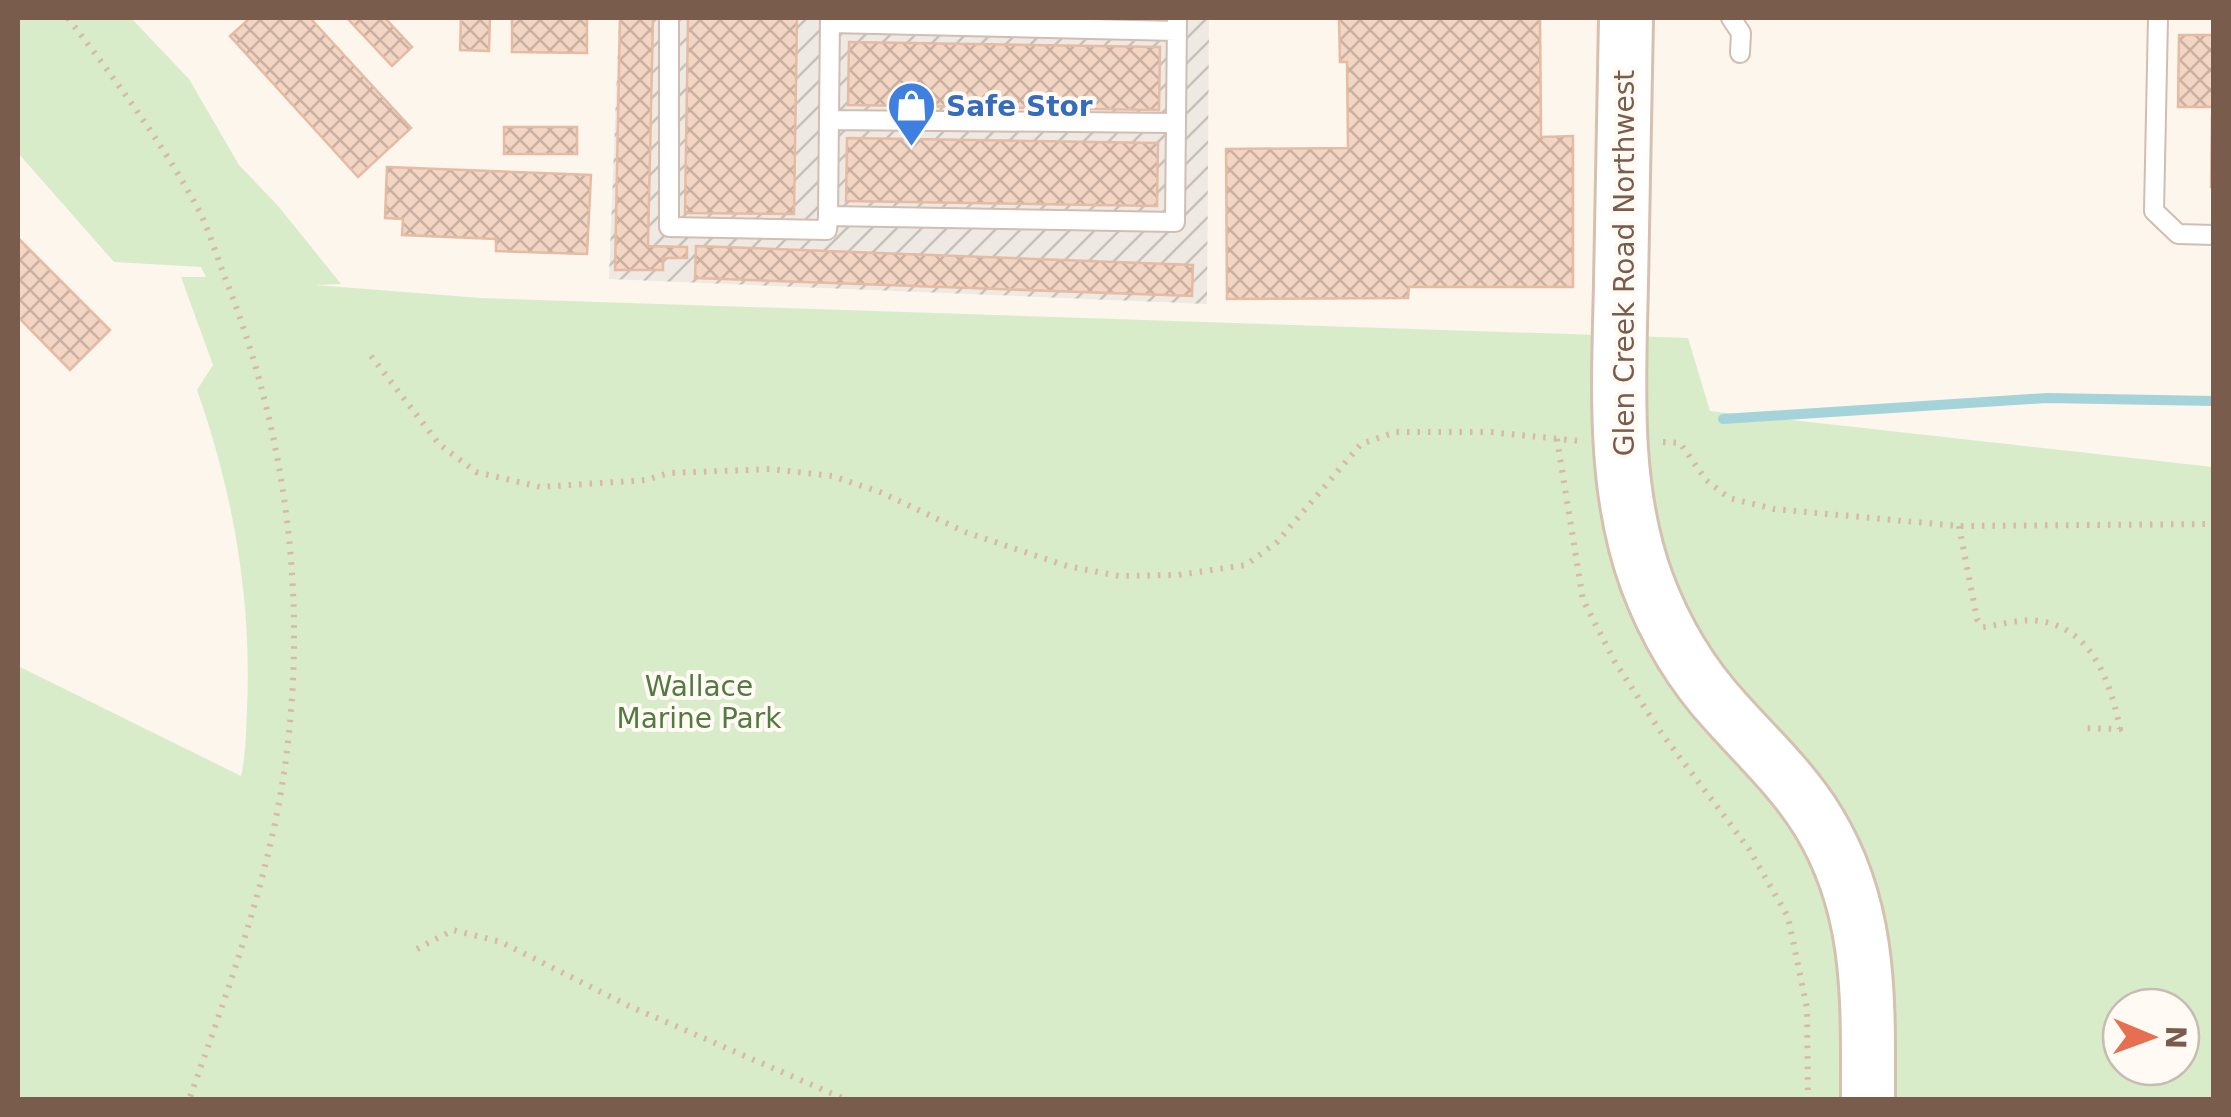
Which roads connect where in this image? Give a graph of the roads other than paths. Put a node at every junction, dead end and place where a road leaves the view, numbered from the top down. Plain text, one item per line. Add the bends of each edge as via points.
1 (669, 18) edge
2 (1626, 18) edge
3 (1732, 18) edge
4 (2158, 18) edge
5 (830, 20) edge
6 (1177, 24) edge
7 (1740, 53) dead end
8 (829, 120) junction
9 (1176, 123) junction
10 (828, 216) junction
11 (2214, 235) edge
12 (1868, 1100) edge

1 - 10 lane via 669,227 827,230
2 - 12 street, Glen Creek Road Northwest via 1619,378 1630,531 1680,653 1817,819 1843,870 1860,922 1868,990
3 - 7 lane via 1741,33
4 - 11 lane via 2154,211 2178,234
5 - 6 lane
5 - 8 lane
6 - 9 lane
8 - 9 lane
8 - 10 lane
9 - 10 lane via 1176,222

